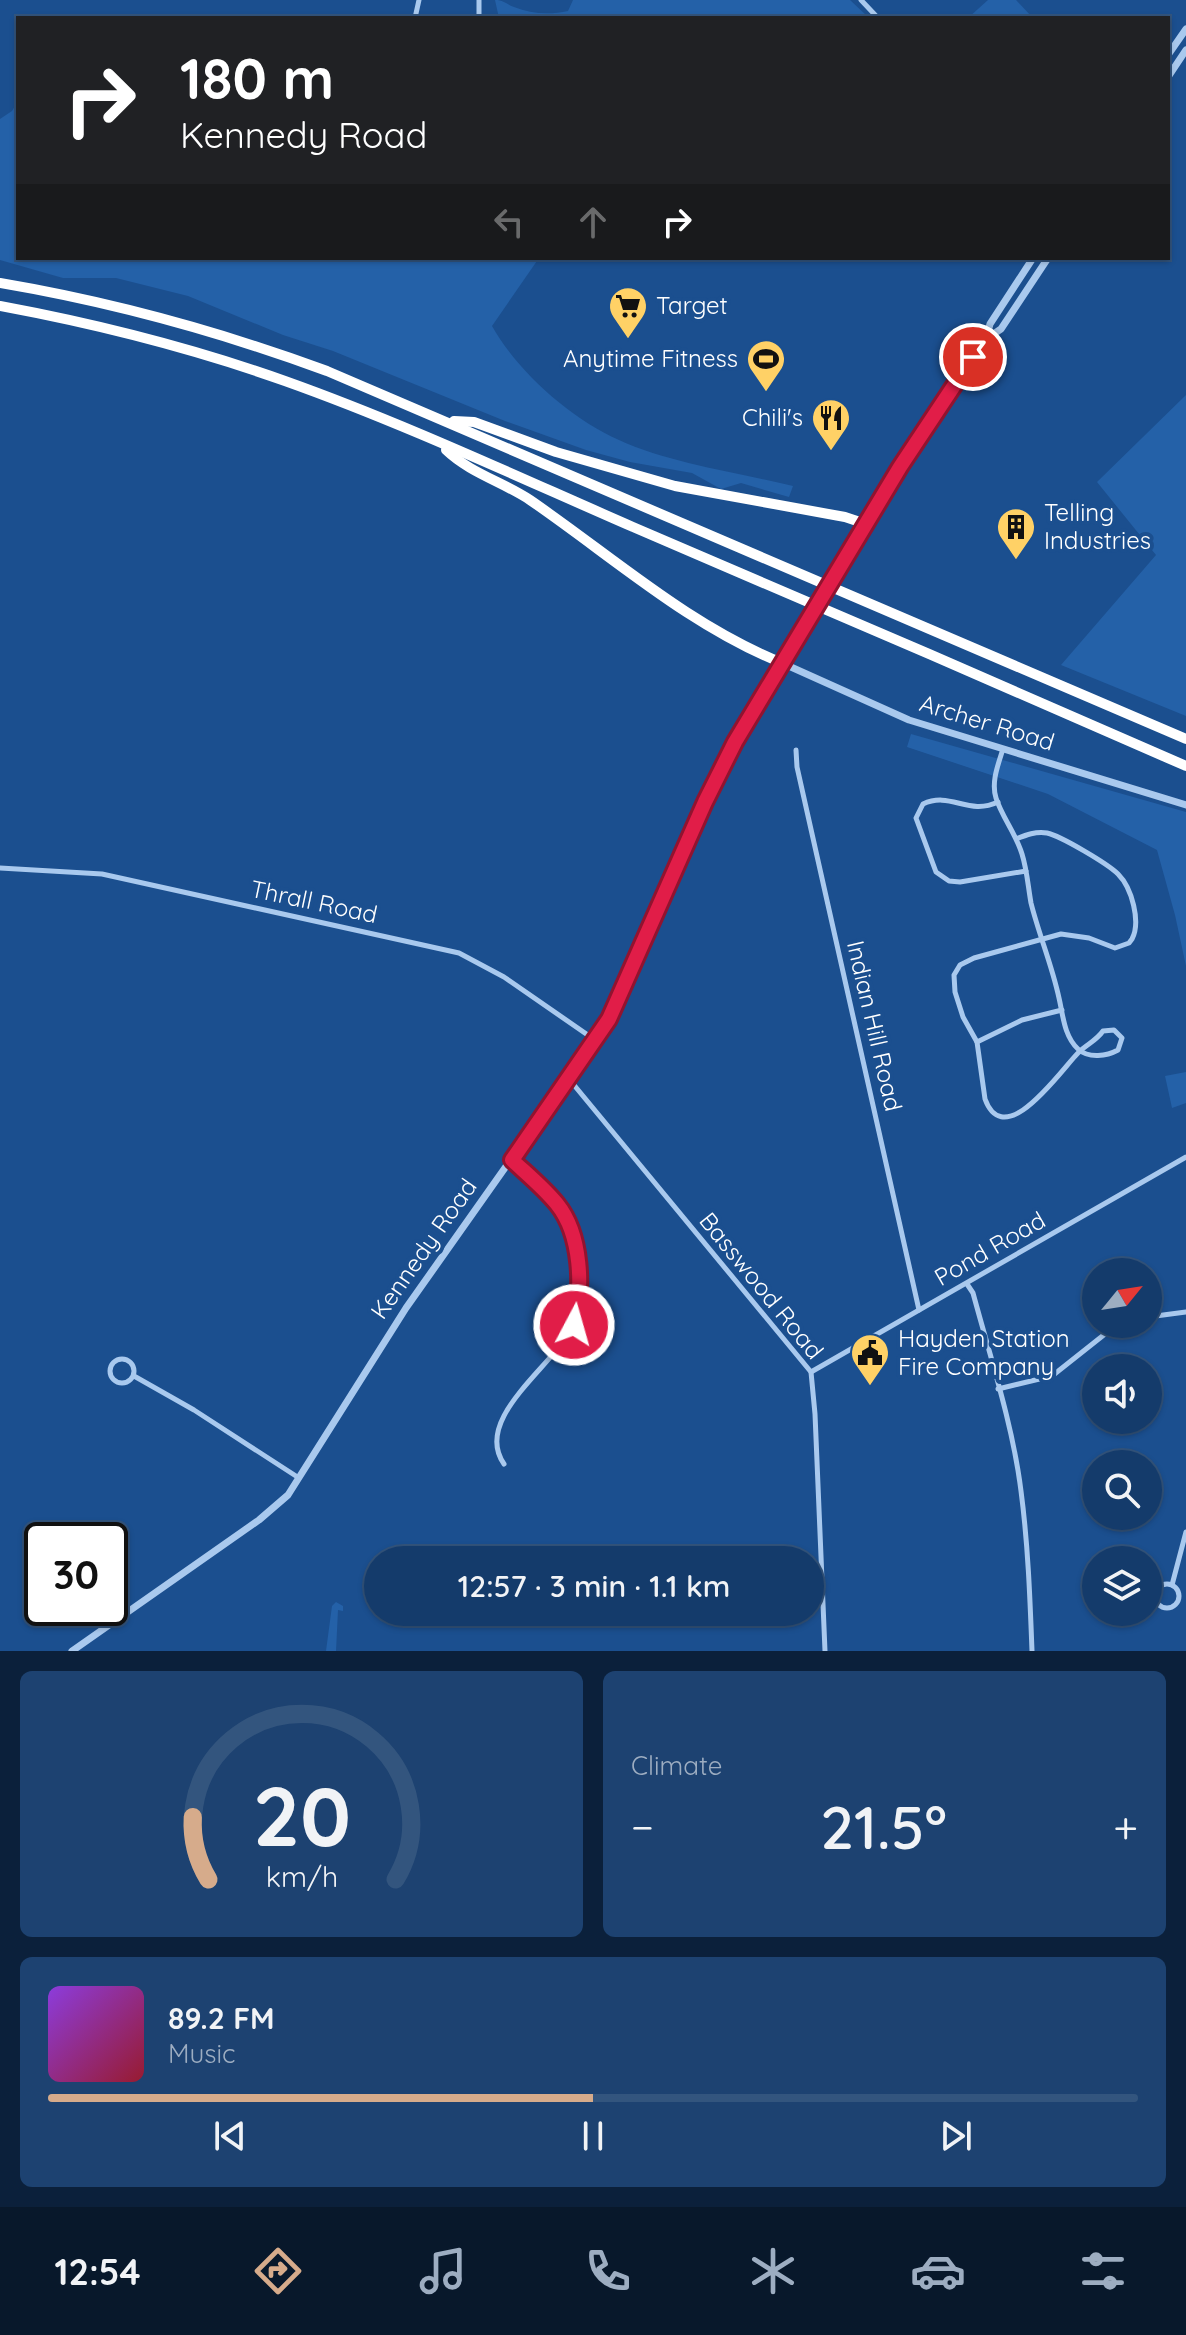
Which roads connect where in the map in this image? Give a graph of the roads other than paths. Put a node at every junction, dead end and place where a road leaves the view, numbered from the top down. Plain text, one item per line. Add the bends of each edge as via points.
1 (861, 0) edge
2 (876, 16) edge
3 (1186, 29) edge
4 (1186, 50) edge
5 (1170, 52) edge
6 (1170, 70) edge
7 (1032, 260) edge
8 (1047, 260) edge
9 (0, 283) edge
10 (0, 306) edge
11 (986, 339) junction
12 (448, 421) junction
13 (439, 443) junction
14 (866, 524) junction
15 (782, 663) junction
16 (1186, 739) edge
17 (1003, 749) junction
18 (796, 750) dead end
19 (1186, 766) edge
20 (998, 802) junction
21 (1186, 805) edge
22 (1016, 839) junction
23 (0, 868) edge
24 (1026, 871) junction
25 (1043, 939) junction
26 (1062, 1010) junction
27 (596, 1041) junction
28 (977, 1042) junction
29 (1079, 1051) junction
30 (569, 1079) junction
31 (1186, 1157) edge
32 (512, 1160) junction
33 (967, 1284) junction
34 (919, 1310) junction
35 (1186, 1312) edge
36 (1162, 1315) edge
37 (1100, 1338) edge
38 (811, 1372) junction
39 (134, 1376) junction
40 (998, 1389) junction
41 (504, 1464) dead end
42 (299, 1478) junction
43 (1186, 1532) edge
44 (1172, 1585) junction
45 (72, 1651) edge
46 (825, 1651) edge
47 (1032, 1651) edge

1 - 2 street
3 - 5 street
4 - 6 street
7 - 11 street, Kennedy Road via 990,324
8 - 11 street, Kennedy Road via 1001,329
9 - 12 highway via 201,329 327,371
10 - 13 highway via 214,358
11 - 14 street, Kennedy Road
12 - 14 highway via 474,422 675,486
12 - 16 highway
13 - 15 highway via 464,465 528,499 686,613
13 - 19 highway
14 - 15 street, Kennedy Road, bridge
15 - 17 street, Archer Road via 892,714
15 - 27 street, Kennedy Road via 718,773
17 - 20 street via 995,780
17 - 21 street, Archer Road
18 - 34 street, Indian Hill Road
20 - 22 street
20 - 24 street via 978,809 943,799 923,804 916,818 936,872 960,882
22 - 24 street
22 - 25 street via 1045,833 1063,840 1117,872 1134,907 1135,933 1121,947 1076,935
23 - 27 street, Thrall Road via 102,874 445,949 504,977
24 - 25 street
25 - 26 street
25 - 28 street via 960,965 954,975 955,992
26 - 28 street via 1022,1020
26 - 29 street via 1065,1029
27 - 30 street, Kennedy Road
28 - 29 street via 985,1099 999,1115 1043,1096
29 - 29 street via 1112,1053 1122,1038 1108,1029
30 - 32 street, Kennedy Road
30 - 38 street, Basswood Road
31 - 33 street, Pond Road
32 - 41 street via 567,1221 578,1270 578,1308 562,1344 501,1419 495,1444
32 - 42 street, Kennedy Road via 406,1308
33 - 34 street, Pond Road
33 - 40 street
34 - 38 street, Pond Road
35 - 36 street
37 - 40 street via 1052,1376
38 - 46 street, Basswood Road
39 - 39 street via 130,1361 122,1358 112,1364 116,1381 124,1383
39 - 42 street
40 - 47 street via 1021,1487
42 - 45 street, Kennedy Road via 259,1520
43 - 44 street
44 - 44 street via 1155,1592 1164,1608 1178,1603

